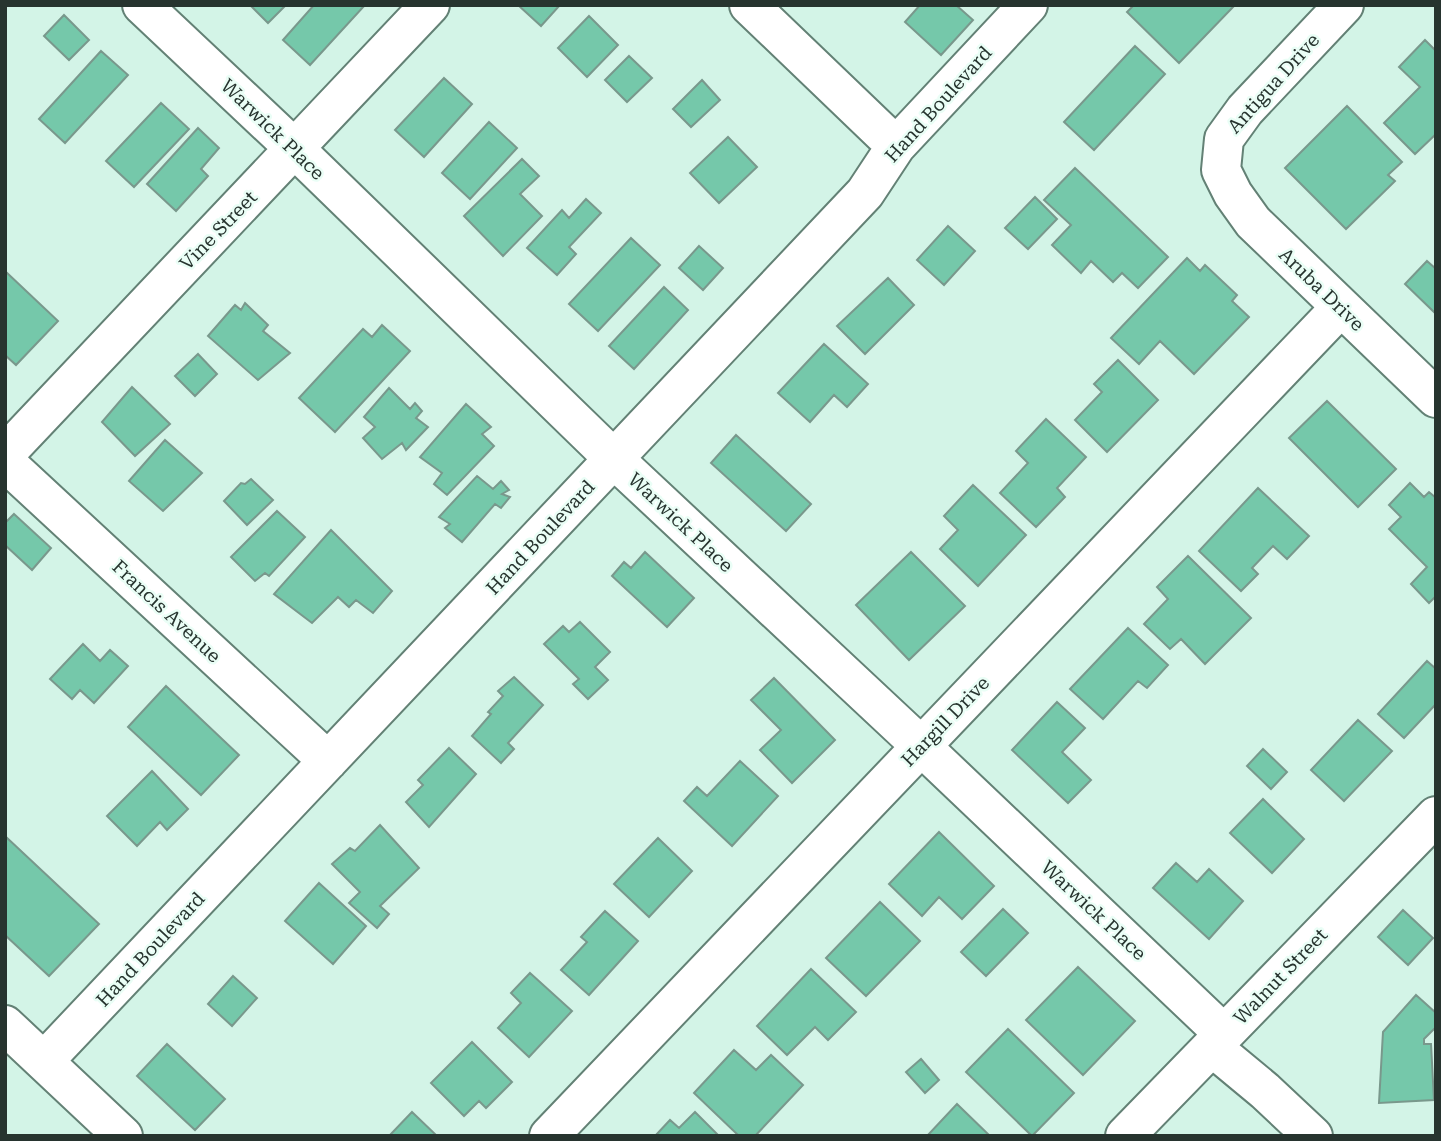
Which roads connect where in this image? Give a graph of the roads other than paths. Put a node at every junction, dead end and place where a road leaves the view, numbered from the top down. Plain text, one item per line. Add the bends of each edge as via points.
1 (142, 5) edge
2 (430, 5) edge
3 (749, 5) edge
4 (1028, 5) edge
5 (1344, 5) edge
6 (896, 146) junction
7 (295, 149) junction
8 (1221, 170) joint
9 (1341, 307) junction
10 (1436, 398) edge
11 (5, 454) edge
12 (614, 459) junction
13 (5, 462) edge
14 (921, 746) junction
15 (328, 761) junction
16 (1436, 816) edge
17 (5, 1025) edge
18 (1218, 1040) junction
19 (44, 1061) junction
20 (123, 1136) edge
21 (549, 1136) edge
22 (1125, 1136) edge
23 (1313, 1136) edge

1 - 7 street, Warwick Place
2 - 7 street, Vine Street
3 - 6 street
4 - 6 street, Hand Boulevard
5 - 8 street, Antigua Drive via 1245,110 1224,139
6 - 12 street, Hand Boulevard via 865,193
7 - 11 street, Vine Street
7 - 12 street, Warwick Place
8 - 9 street, Aruba Drive via 1253,222
9 - 10 street, Aruba Drive
9 - 14 street, Hargill Drive
12 - 14 street, Warwick Place
12 - 15 street, Hand Boulevard
13 - 15 street, Francis Avenue
14 - 18 street, Warwick Place
14 - 21 street, Hargill Drive
15 - 19 street, Hand Boulevard
16 - 18 street, Walnut Street
17 - 19 street
18 - 22 street, Walnut Street
18 - 23 street, Warwick Place
19 - 20 street

